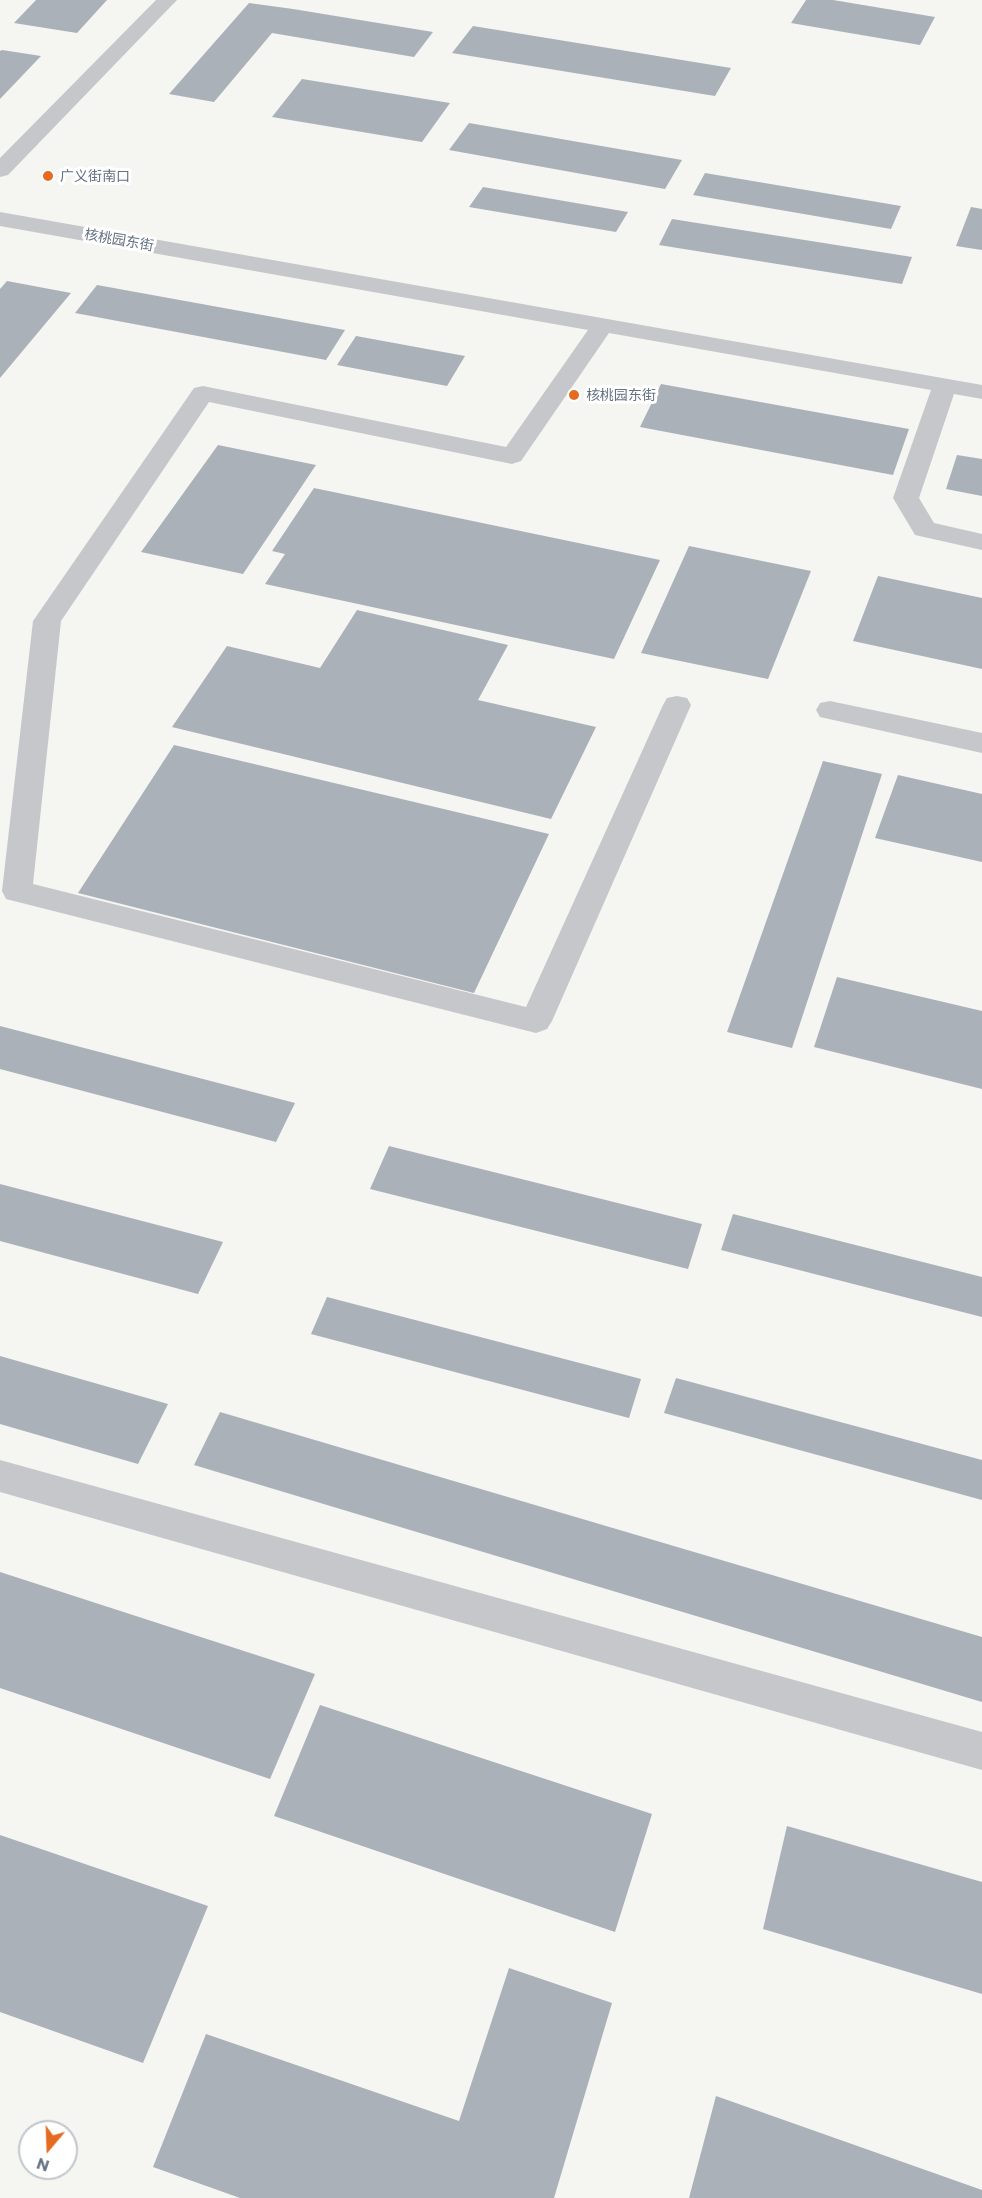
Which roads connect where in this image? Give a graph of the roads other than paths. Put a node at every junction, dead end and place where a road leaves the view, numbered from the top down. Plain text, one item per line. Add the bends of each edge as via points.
1 (167, 0) edge
2 (0, 170) edge
3 (0, 219) edge
4 (603, 325) junction
5 (945, 386) junction
6 (982, 392) edge
7 (982, 542) edge
8 (677, 705) dead end
9 (830, 710) dead end
10 (982, 743) edge
11 (0, 1476) edge
12 (982, 1751) edge

1 - 2 street
3 - 4 street, 核桃园东街
4 - 5 street, 核桃园东街
4 - 8 street via 512,456 203,393 47,621 17,891 536,1021
5 - 6 street, 核桃园东街
5 - 7 street via 906,498 924,530
9 - 10 street
11 - 12 street

